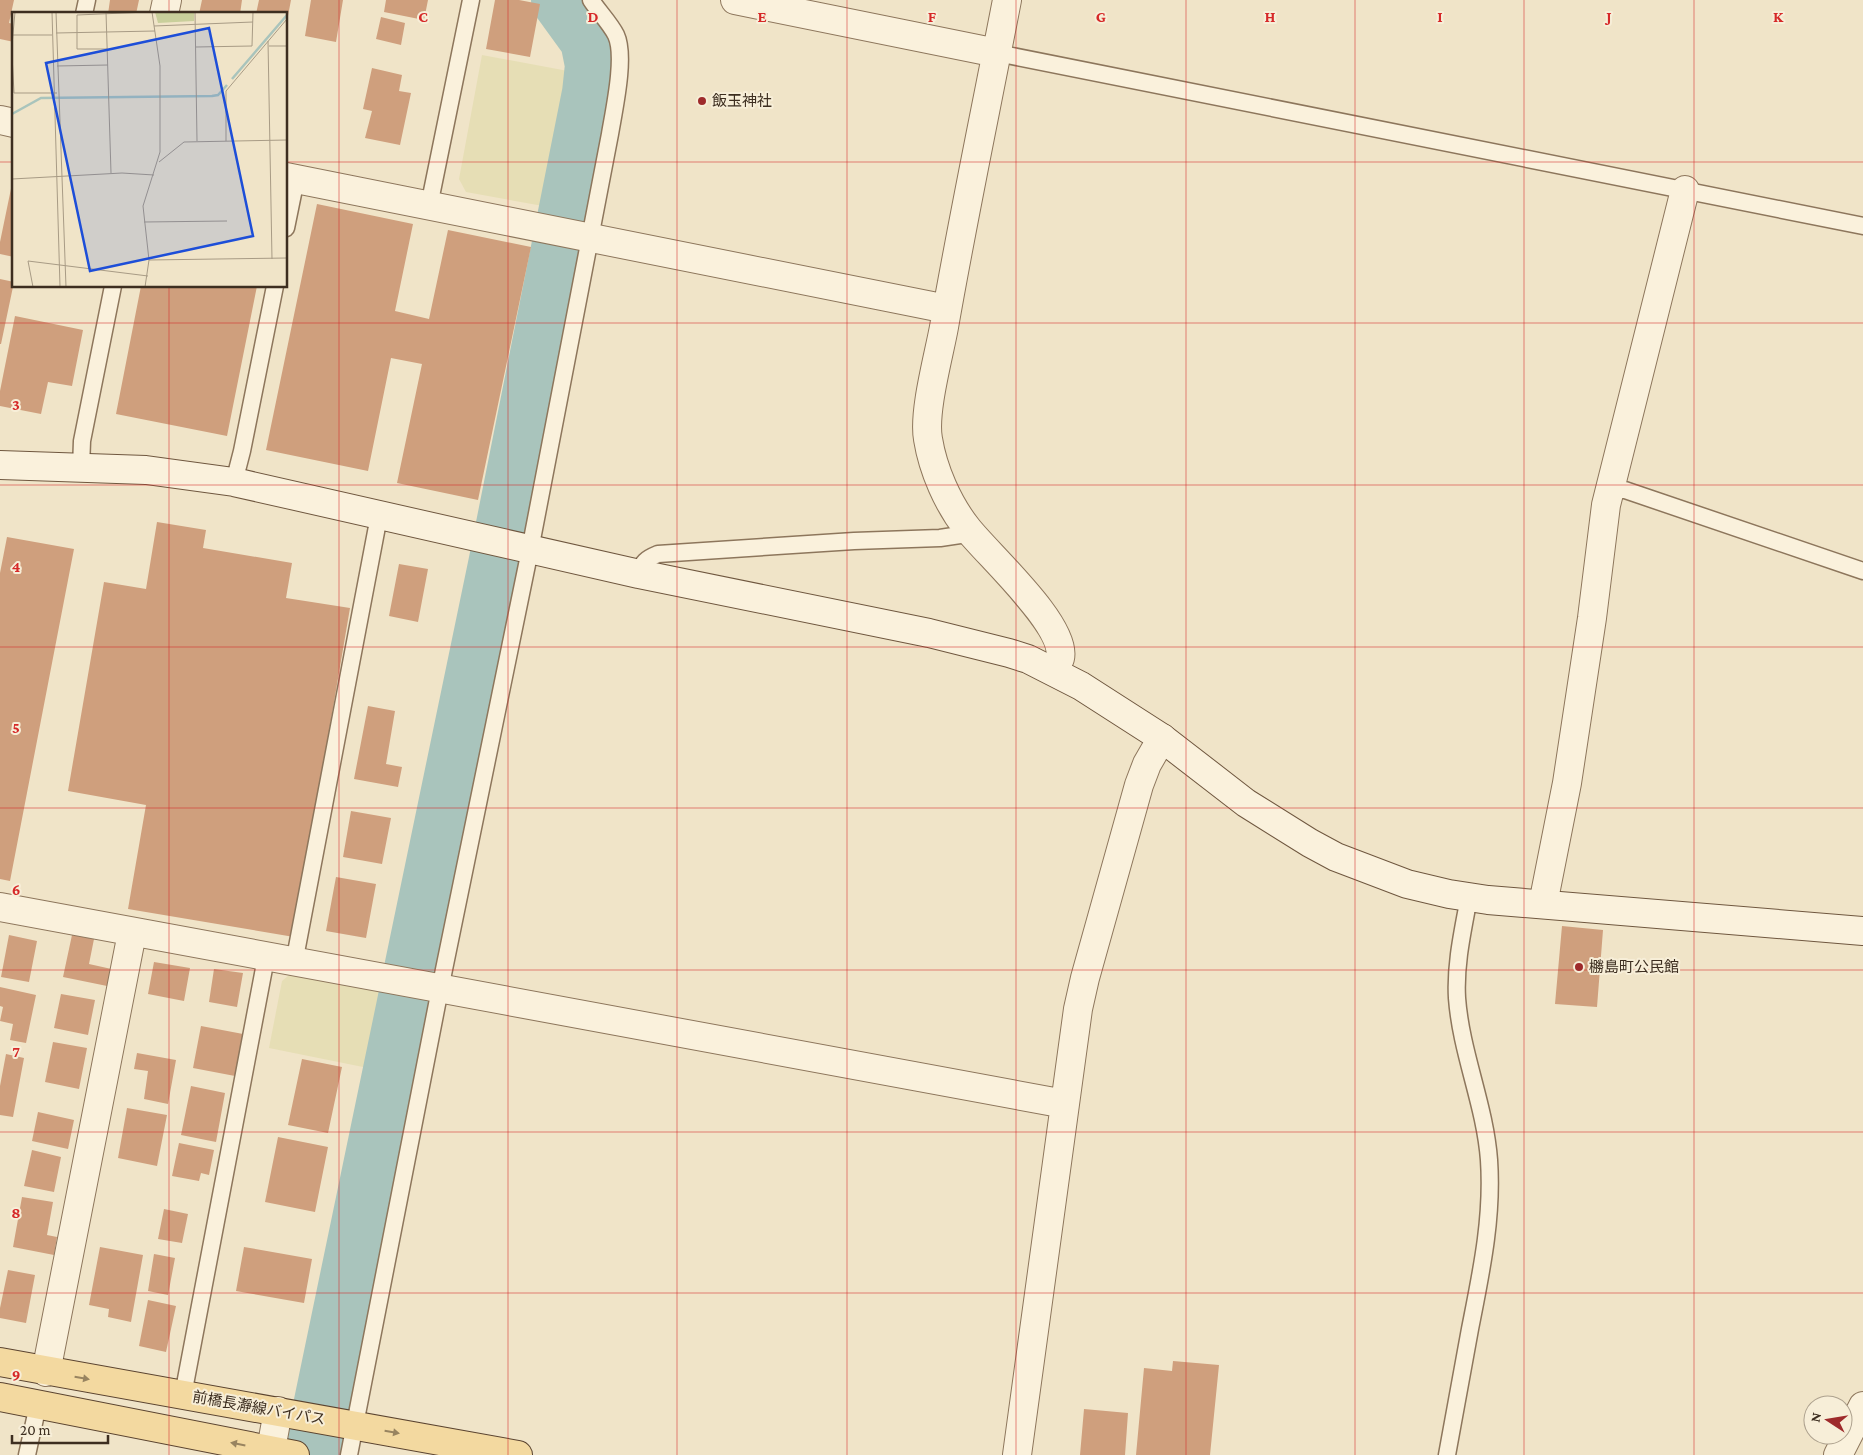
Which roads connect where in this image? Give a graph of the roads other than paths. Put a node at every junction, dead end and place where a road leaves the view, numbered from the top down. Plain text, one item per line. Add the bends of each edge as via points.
1 (471, 0) edge
2 (591, 0) edge
3 (735, 0) edge
4 (1007, 0) edge
5 (997, 53) junction
6 (291, 178) edge
7 (1685, 190) junction
8 (429, 206) junction
9 (288, 208) edge
10 (1863, 226) edge
11 (582, 236) junction
12 (113, 288) edge
13 (275, 288) edge
14 (947, 309) junction
15 (0, 466) edge
16 (81, 468) junction
17 (234, 482) junction
18 (1609, 490) junction
19 (379, 516) junction
20 (967, 529) junction
21 (525, 549) junction
22 (1863, 571) edge
23 (639, 574) junction
24 (1053, 671) junction
25 (1162, 738) junction
26 (1469, 897) junction
27 (1543, 904) junction
28 (0, 908) edge
29 (1863, 931) edge
30 (132, 933) junction
31 (266, 958) junction
32 (294, 963) junction
33 (435, 989) junction
34 (1065, 1104) junction
35 (0, 1362) edge
36 (46, 1372) junction
37 (183, 1396) junction
38 (0, 1398) edge
39 (38, 1405) junction
40 (1863, 1406) edge
41 (286, 1412) junction
42 (349, 1424) junction
43 (280, 1453) edge
44 (27, 1455) edge
45 (348, 1455) edge
46 (518, 1455) edge
47 (1017, 1455) edge
48 (1447, 1455) edge
49 (1838, 1455) edge

1 - 8 lane
2 - 11 lane via 616,35 620,59 610,134
3 - 5 street
4 - 5 street
5 - 7 lane
5 - 14 street
6 - 8 street
6 - 9 lane
7 - 10 lane
7 - 18 street
8 - 11 street
11 - 14 street
11 - 21 lane
12 - 16 lane via 82,442
13 - 17 lane
14 - 20 street via 929,411 928,438 941,482
15 - 16 street
16 - 17 street via 146,470
17 - 19 street
18 - 22 lane via 1625,490
18 - 27 street via 1567,783
19 - 21 street
19 - 32 lane
20 - 23 lane via 960,535 940,538 658,554 642,564
20 - 24 street via 1029,596 1053,630 1061,657
21 - 23 street
21 - 33 lane
23 - 24 street via 956,640 1010,653
24 - 25 street
25 - 26 street via 1246,803 1327,852 1408,884
25 - 34 street via 1139,785 1085,978
26 - 27 street
26 - 48 lane via 1457,970 1457,997 1460,1025 1484,1125 1489,1160 1489,1202 1485,1255
27 - 29 street
28 - 30 street
30 - 31 street
30 - 36 street
31 - 32 street
31 - 37 lane
32 - 33 street
33 - 34 street
33 - 42 lane
34 - 47 street
35 - 36 main road, 前橋長瀞線バイパス
36 -> 37 main road, 前橋長瀞線バイパス
37 - 41 main road, 前橋長瀞線バイパス
38 - 39 main road
43 -> 39 main road
39 - 44 lane
40 - 49 street
41 - 42 main road, 前橋長瀞線バイパス
41 - 43 street
42 - 45 lane
42 -> 46 main road, 前橋長瀞線バイパス

